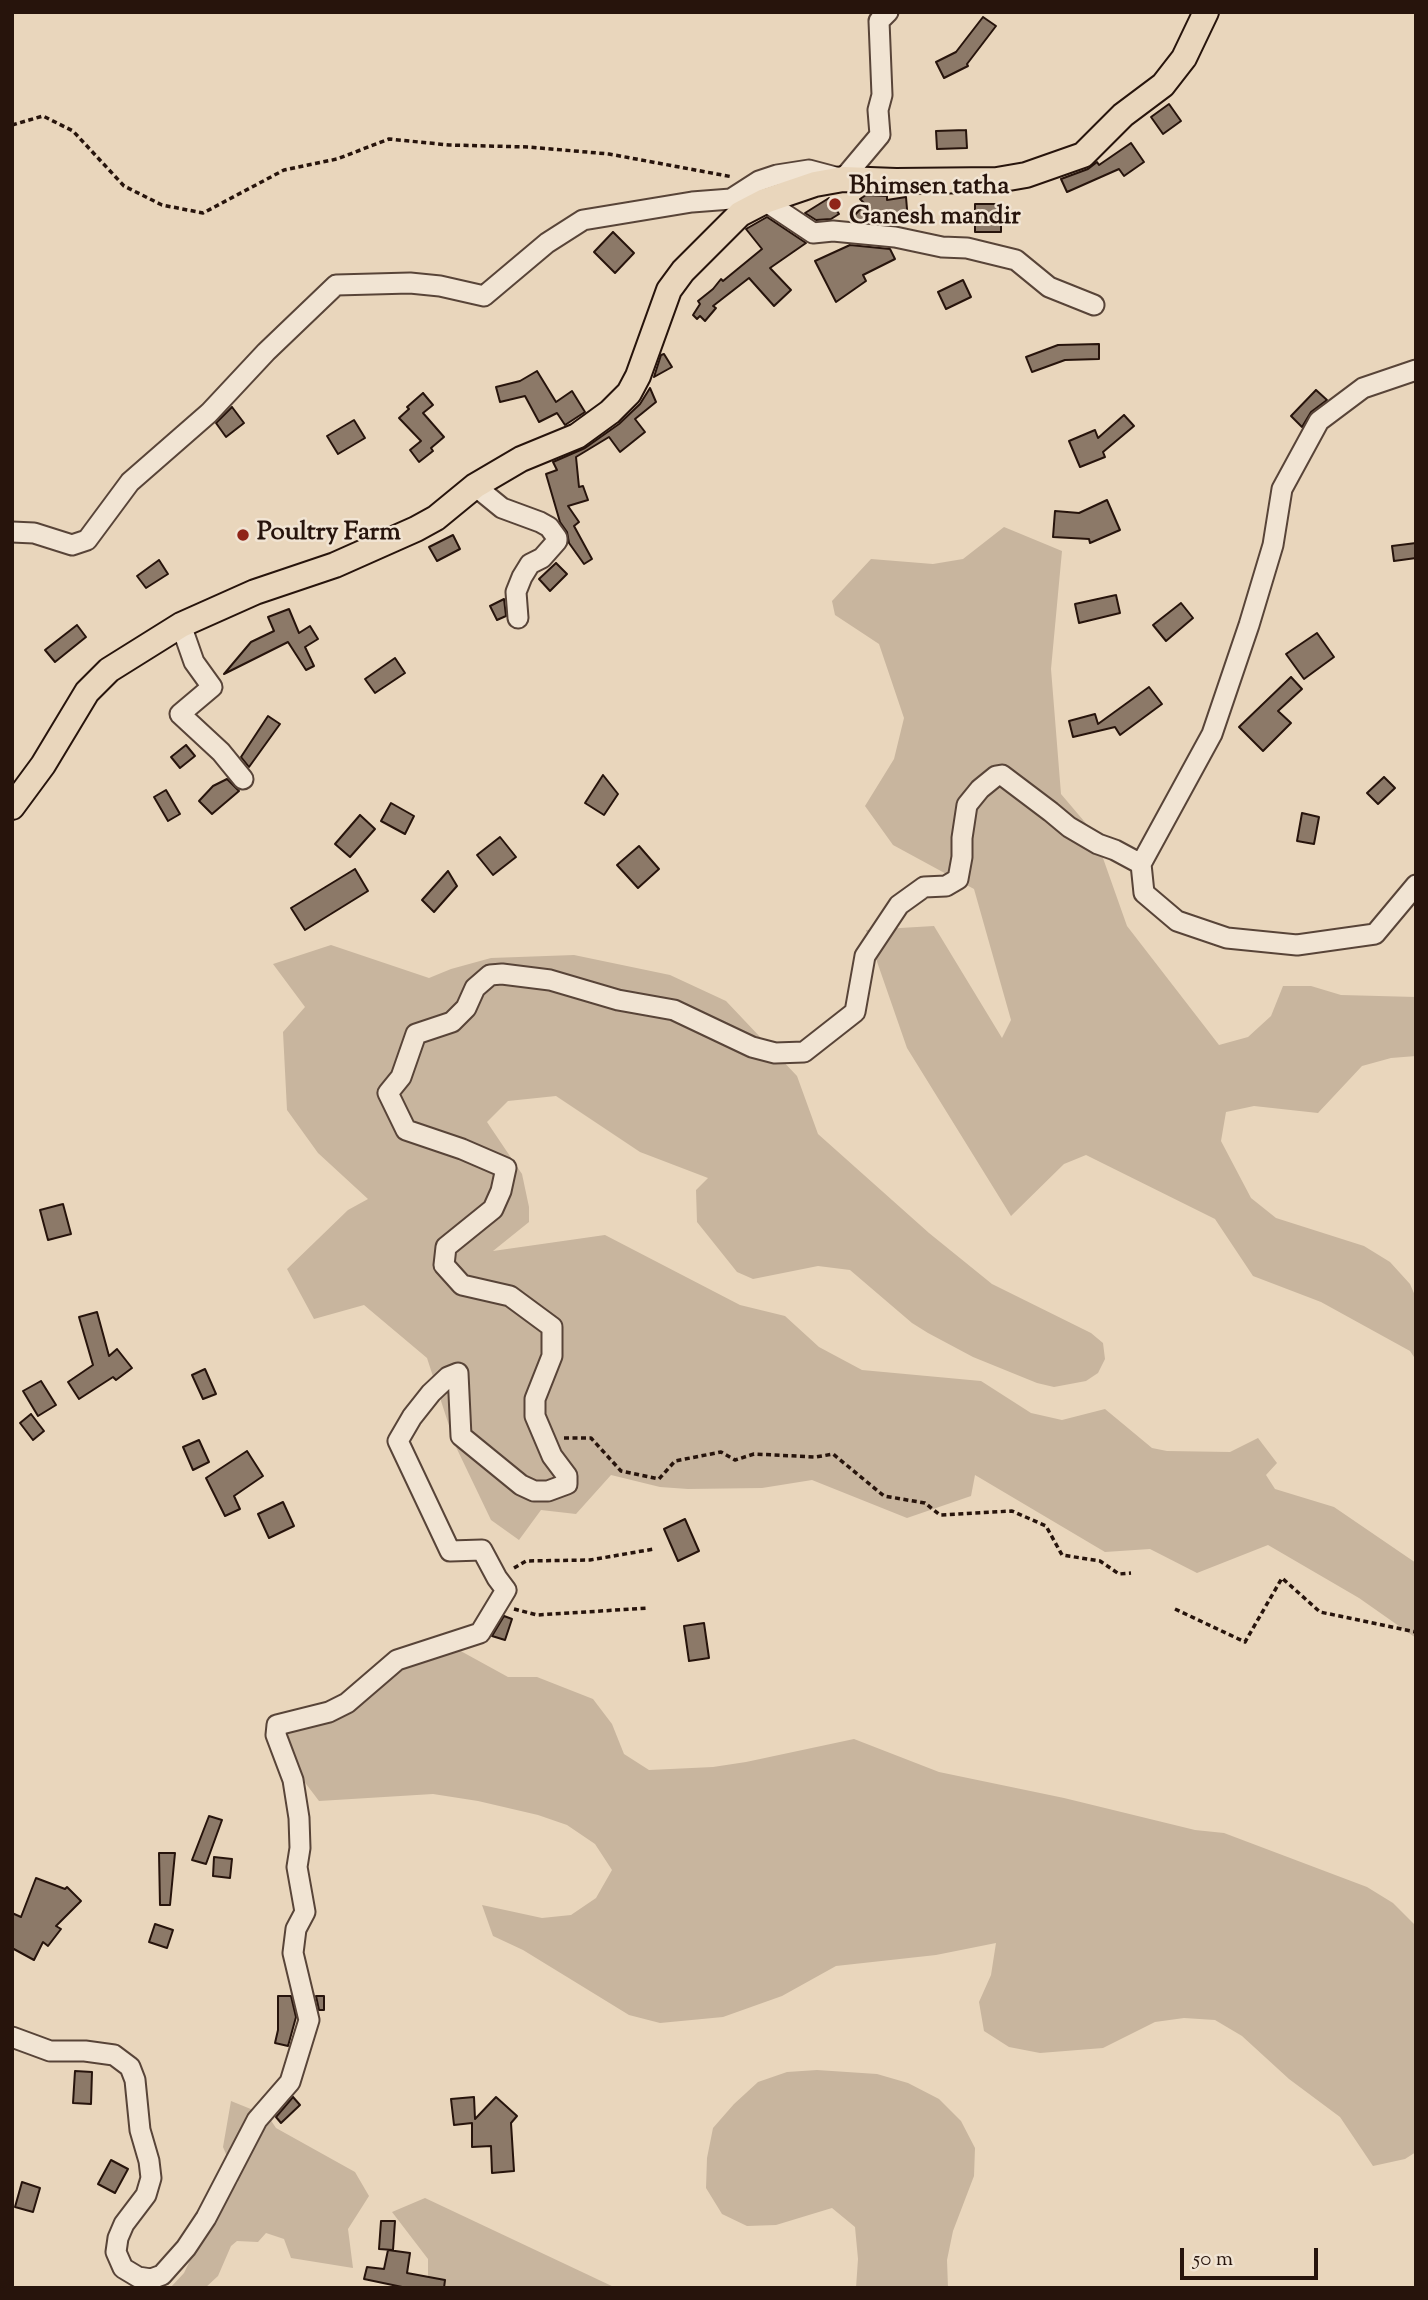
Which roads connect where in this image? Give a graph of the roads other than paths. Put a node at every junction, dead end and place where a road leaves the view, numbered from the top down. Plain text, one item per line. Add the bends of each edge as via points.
1 (888, 12) edge
2 (1206, 12) edge
3 (843, 179) junction
4 (762, 191) junction
5 (1094, 305) dead end
6 (1416, 370) edge
7 (475, 486) junction
8 (12, 531) edge
9 (518, 618) dead end
10 (181, 625) junction
11 (243, 779) dead end
12 (12, 807) edge
13 (1141, 864) junction
14 (1416, 885) edge
15 (12, 2037) edge

1 - 3 street via 879,21 880,135
2 - 3 main road via 1184,58 1163,85 1083,155 997,180
3 - 4 main road
4 - 5 street via 813,233 895,237 1016,260 1049,287
4 - 7 main road via 669,289 629,393 577,436
4 - 8 street via 583,220 547,243 484,296 410,283 336,285 209,413 130,482 87,540 72,545
6 - 13 street via 1363,388 1319,421 1282,489 1273,545 1212,734
7 - 9 street via 502,508 548,527 557,538 522,577 516,592
7 - 10 main road via 416,529
10 - 11 street via 194,662 212,687 180,714 221,751
10 - 12 main road via 109,670 88,692
13 - 14 street via 1144,893 1177,921 1227,938 1297,945 1375,934
13 - 15 street via 1069,827 1002,775 996,776 967,805 958,880 924,887 899,905 865,956 855,1012 804,1052 775,1053 674,1010 605,997 550,980 502,974 489,975 475,988 466,1008 452,1022 416,1034 401,1077 388,1093 406,1130 506,1168 493,1209 446,1247 444,1265 462,1285 510,1296 552,1326 551,1356 535,1399 535,1416 552,1456 567,1476 567,1485 534,1491 461,1436 458,1373 431,1393 398,1441 450,1551 482,1550 506,1590 480,1633 397,1660 347,1703 277,1725 299,1818 297,1867 305,1912 296,1929 293,1953 309,2020 290,2082 257,2120 206,2218 163,2275 138,2277 120,2264 116,2252 124,2224 146,2194 151,2178 130,2067 114,2055 50,2051

